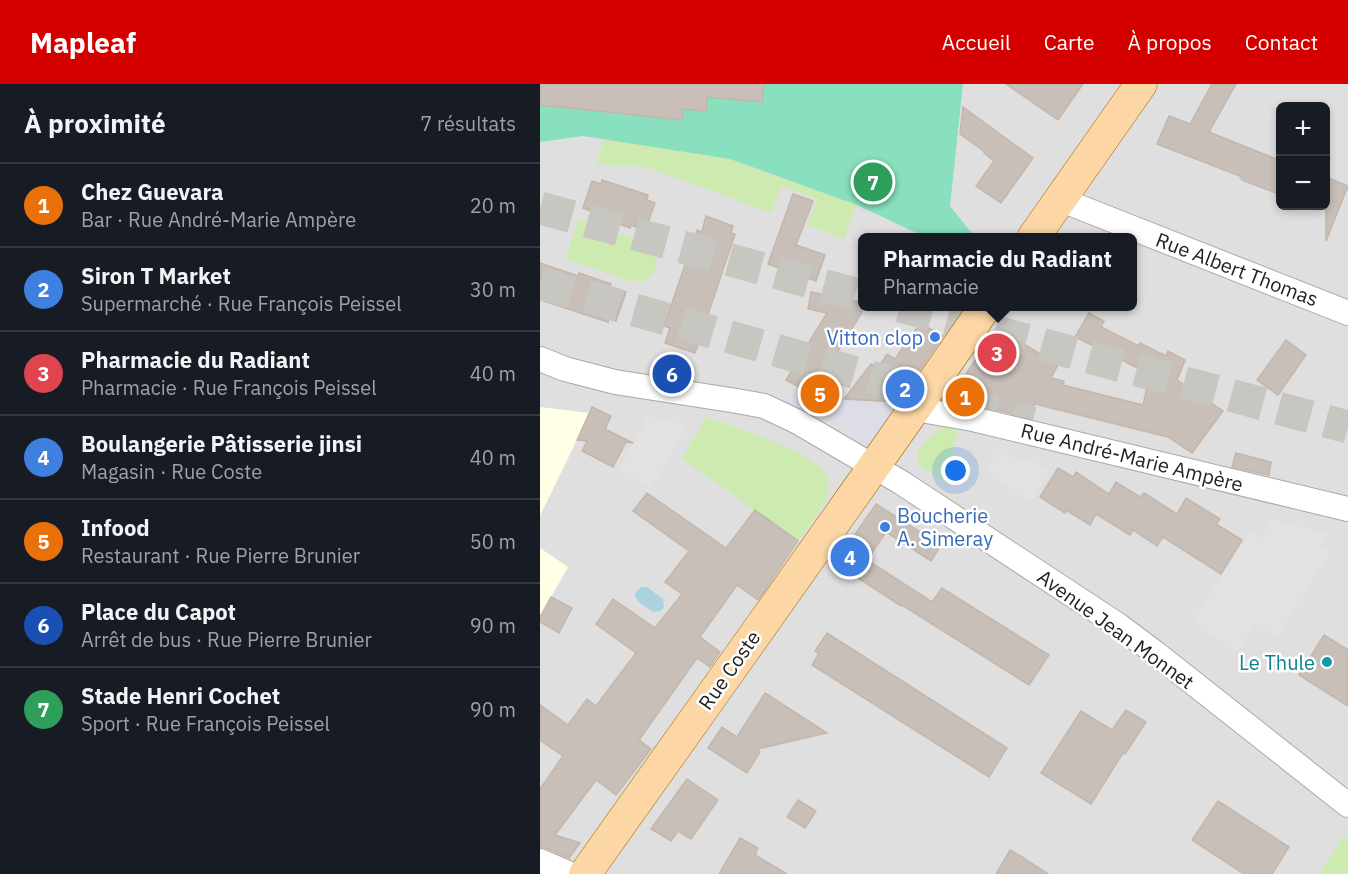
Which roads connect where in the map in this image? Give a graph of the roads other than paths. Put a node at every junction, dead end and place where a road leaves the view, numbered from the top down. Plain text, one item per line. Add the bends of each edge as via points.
1 (1141, 84) edge
2 (1059, 199) junction
3 (1036, 233) edge
4 (983, 311) edge
5 (1348, 313) edge
6 (540, 358) edge
7 (915, 409) junction
8 (875, 467) junction
9 (1348, 509) edge
10 (1348, 805) edge
11 (540, 861) edge
12 (570, 874) edge
13 (585, 874) edge

1 - 2 main road
2 - 3 main road
2 - 5 street, Rue Albert Thomas
4 - 7 main road, Rue Coste
6 - 8 street, Avenue Jean Monnet via 615,382 764,406
7 - 8 main road, Rue Coste
7 - 9 street, Rue André-Marie Ampère via 973,419
8 - 10 street, Avenue Jean Monnet via 1118,625
8 - 13 main road, Rue Coste
11 - 12 street

